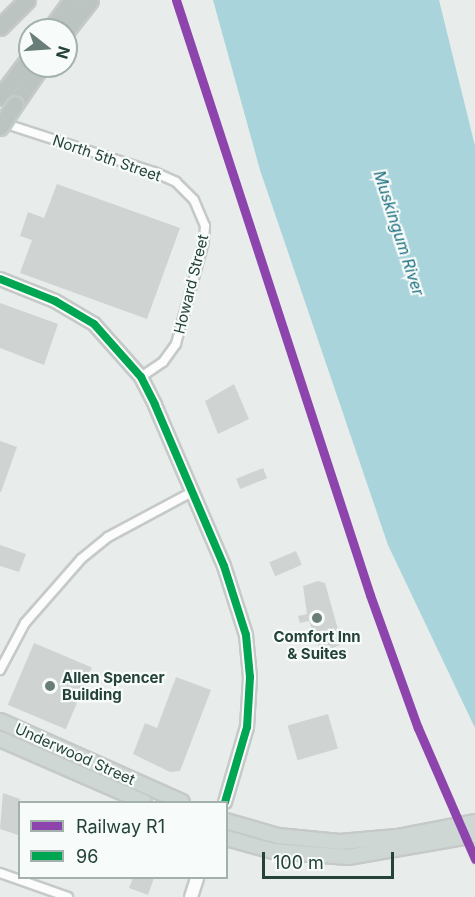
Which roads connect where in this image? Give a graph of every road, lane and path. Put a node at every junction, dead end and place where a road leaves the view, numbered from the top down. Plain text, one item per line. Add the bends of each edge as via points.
1 (27, 0) edge
2 (72, 0) edge
3 (90, 0) edge
4 (59, 18) edge
5 (76, 18) edge
6 (0, 27) edge
7 (18, 73) edge
8 (33, 78) edge
9 (0, 97) edge
10 (0, 122) edge
11 (0, 128) edge
12 (201, 212) joint
13 (0, 279) edge
14 (141, 377) junction
15 (192, 492) junction
16 (0, 670) edge
17 (0, 721) edge
18 (0, 739) edge
19 (142, 801) edge
20 (180, 801) edge
21 (225, 801) edge
22 (228, 821) edge
23 (475, 822) edge
24 (475, 835) edge
25 (228, 839) edge
26 (399, 843) junction
27 (0, 873) edge
28 (197, 879) edge
29 (68, 897) edge
30 (191, 897) edge

1 - 6 highway
2 - 4 highway
3 - 5 highway
7 - 9 highway
8 - 11 highway, bridge
10 - 12 street, North 5th Street via 176,182
12 - 14 street, Howard Street via 204,242 176,344 163,362
13 - 14 main road via 55,301 94,324
14 - 15 main road
15 - 16 street via 108,537 81,559 25,623
15 - 21 main road via 233,591 249,657 247,727
17 - 20 main road, Underwood Street
18 - 19 main road, Underwood Street
22 - 26 main road via 313,841
23 - 26 main road
24 - 26 main road
25 - 26 main road via 273,851 319,857
27 - 29 street
28 - 30 main road

